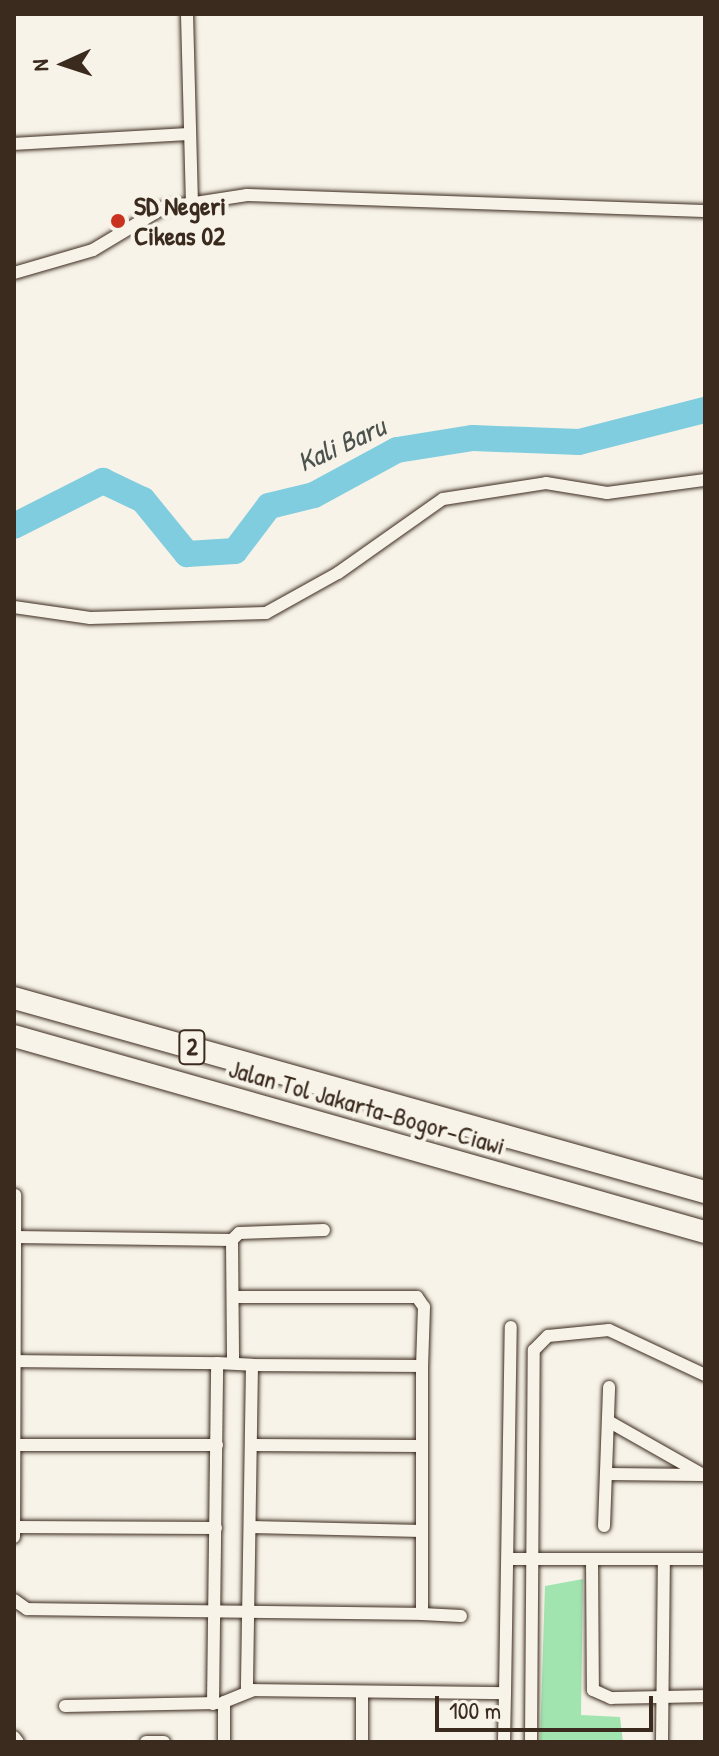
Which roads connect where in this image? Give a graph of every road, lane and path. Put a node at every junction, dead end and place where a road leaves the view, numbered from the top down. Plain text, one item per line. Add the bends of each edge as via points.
1 (187, 14) edge
2 (187, 134) junction
3 (14, 144) edge
4 (192, 202) junction
5 (705, 211) edge
6 (14, 273) edge
7 (705, 480) edge
8 (14, 607) edge
9 (14, 998) edge
10 (14, 1036) edge
11 (369, 1096) junction
12 (360, 1133) junction
13 (705, 1192) edge
14 (15, 1195) edge
15 (324, 1230) dead end
16 (705, 1232) edge
17 (15, 1237) edge
18 (232, 1240) junction
19 (233, 1297) junction
20 (511, 1327) dead end
21 (14, 1361) edge
22 (217, 1363) junction
23 (233, 1363) junction
24 (252, 1365) junction
25 (422, 1366) junction
26 (705, 1375) edge
27 (609, 1387) dead end
28 (608, 1421) junction
29 (14, 1445) edge
30 (217, 1445) junction
31 (253, 1445) junction
32 (422, 1446) junction
33 (606, 1474) junction
34 (704, 1475) edge
35 (604, 1526) dead end
36 (14, 1527) edge
37 (251, 1527) junction
38 (216, 1528) junction
39 (422, 1531) junction
40 (14, 1537) edge
41 (508, 1559) junction
42 (532, 1559) junction
43 (592, 1559) junction
44 (664, 1559) junction
45 (705, 1559) edge
46 (14, 1600) edge
47 (217, 1613) junction
48 (248, 1614) junction
49 (422, 1614) junction
50 (461, 1616) dead end
51 (247, 1690) junction
52 (362, 1693) junction
53 (505, 1693) junction
54 (705, 1696) edge
55 (661, 1697) junction
56 (218, 1703) junction
57 (65, 1706) dead end
58 (14, 1737) edge
59 (18, 1742) edge
60 (146, 1742) edge
61 (164, 1742) edge
62 (224, 1742) edge
63 (362, 1742) edge
64 (504, 1742) edge
65 (531, 1742) edge
66 (662, 1742) edge

1 - 2 street
2 - 3 street
2 - 4 street
4 - 5 street via 306,195
4 - 6 street via 163,208 93,250
7 - 8 street via 607,493 546,483 443,499 338,573 266,613 90,618
9 - 11 highway, Jalan Tol Jakarta–Bogor–Ciawi / 2
10 - 12 highway, Jalan Tol Jakarta–Bogor–Ciawi / 2
11 - 12 highway
11 - 13 highway, Jalan Tol Jakarta–Bogor–Ciawi / 2
12 - 16 highway, Jalan Tol Jakarta–Bogor–Ciawi / 2
14 - 17 street
15 - 18 street via 239,1233
17 - 18 street
17 - 21 street
18 - 19 street
19 - 23 street
19 - 25 street via 417,1297 424,1307
20 - 41 street
21 - 22 street
21 - 29 street
22 - 23 street
22 - 30 street
23 - 24 street
24 - 25 street
24 - 31 street
25 - 32 street
26 - 42 street via 609,1330 557,1334 538,1343
27 - 28 street
28 - 33 street
28 - 34 street
29 - 30 street
29 - 36 street
30 - 38 street
31 - 32 street
31 - 37 street
32 - 39 street
33 - 34 street
33 - 35 street
36 - 38 street
36 - 40 street
37 - 39 street
37 - 48 street
38 - 47 street
39 - 49 street
41 - 42 street
41 - 53 street
42 - 43 street
42 - 65 street
43 - 44 street
43 - 55 street via 593,1690 600,1697
44 - 45 street
44 - 55 street
46 - 47 street via 27,1609
47 - 48 street
47 - 56 street
48 - 49 street
48 - 51 street
49 - 50 street
51 - 52 street
51 - 56 street
52 - 53 street
52 - 63 street
53 - 64 street
54 - 55 street
55 - 66 street
56 - 57 street
56 - 62 street
58 - 59 street
60 - 61 street

